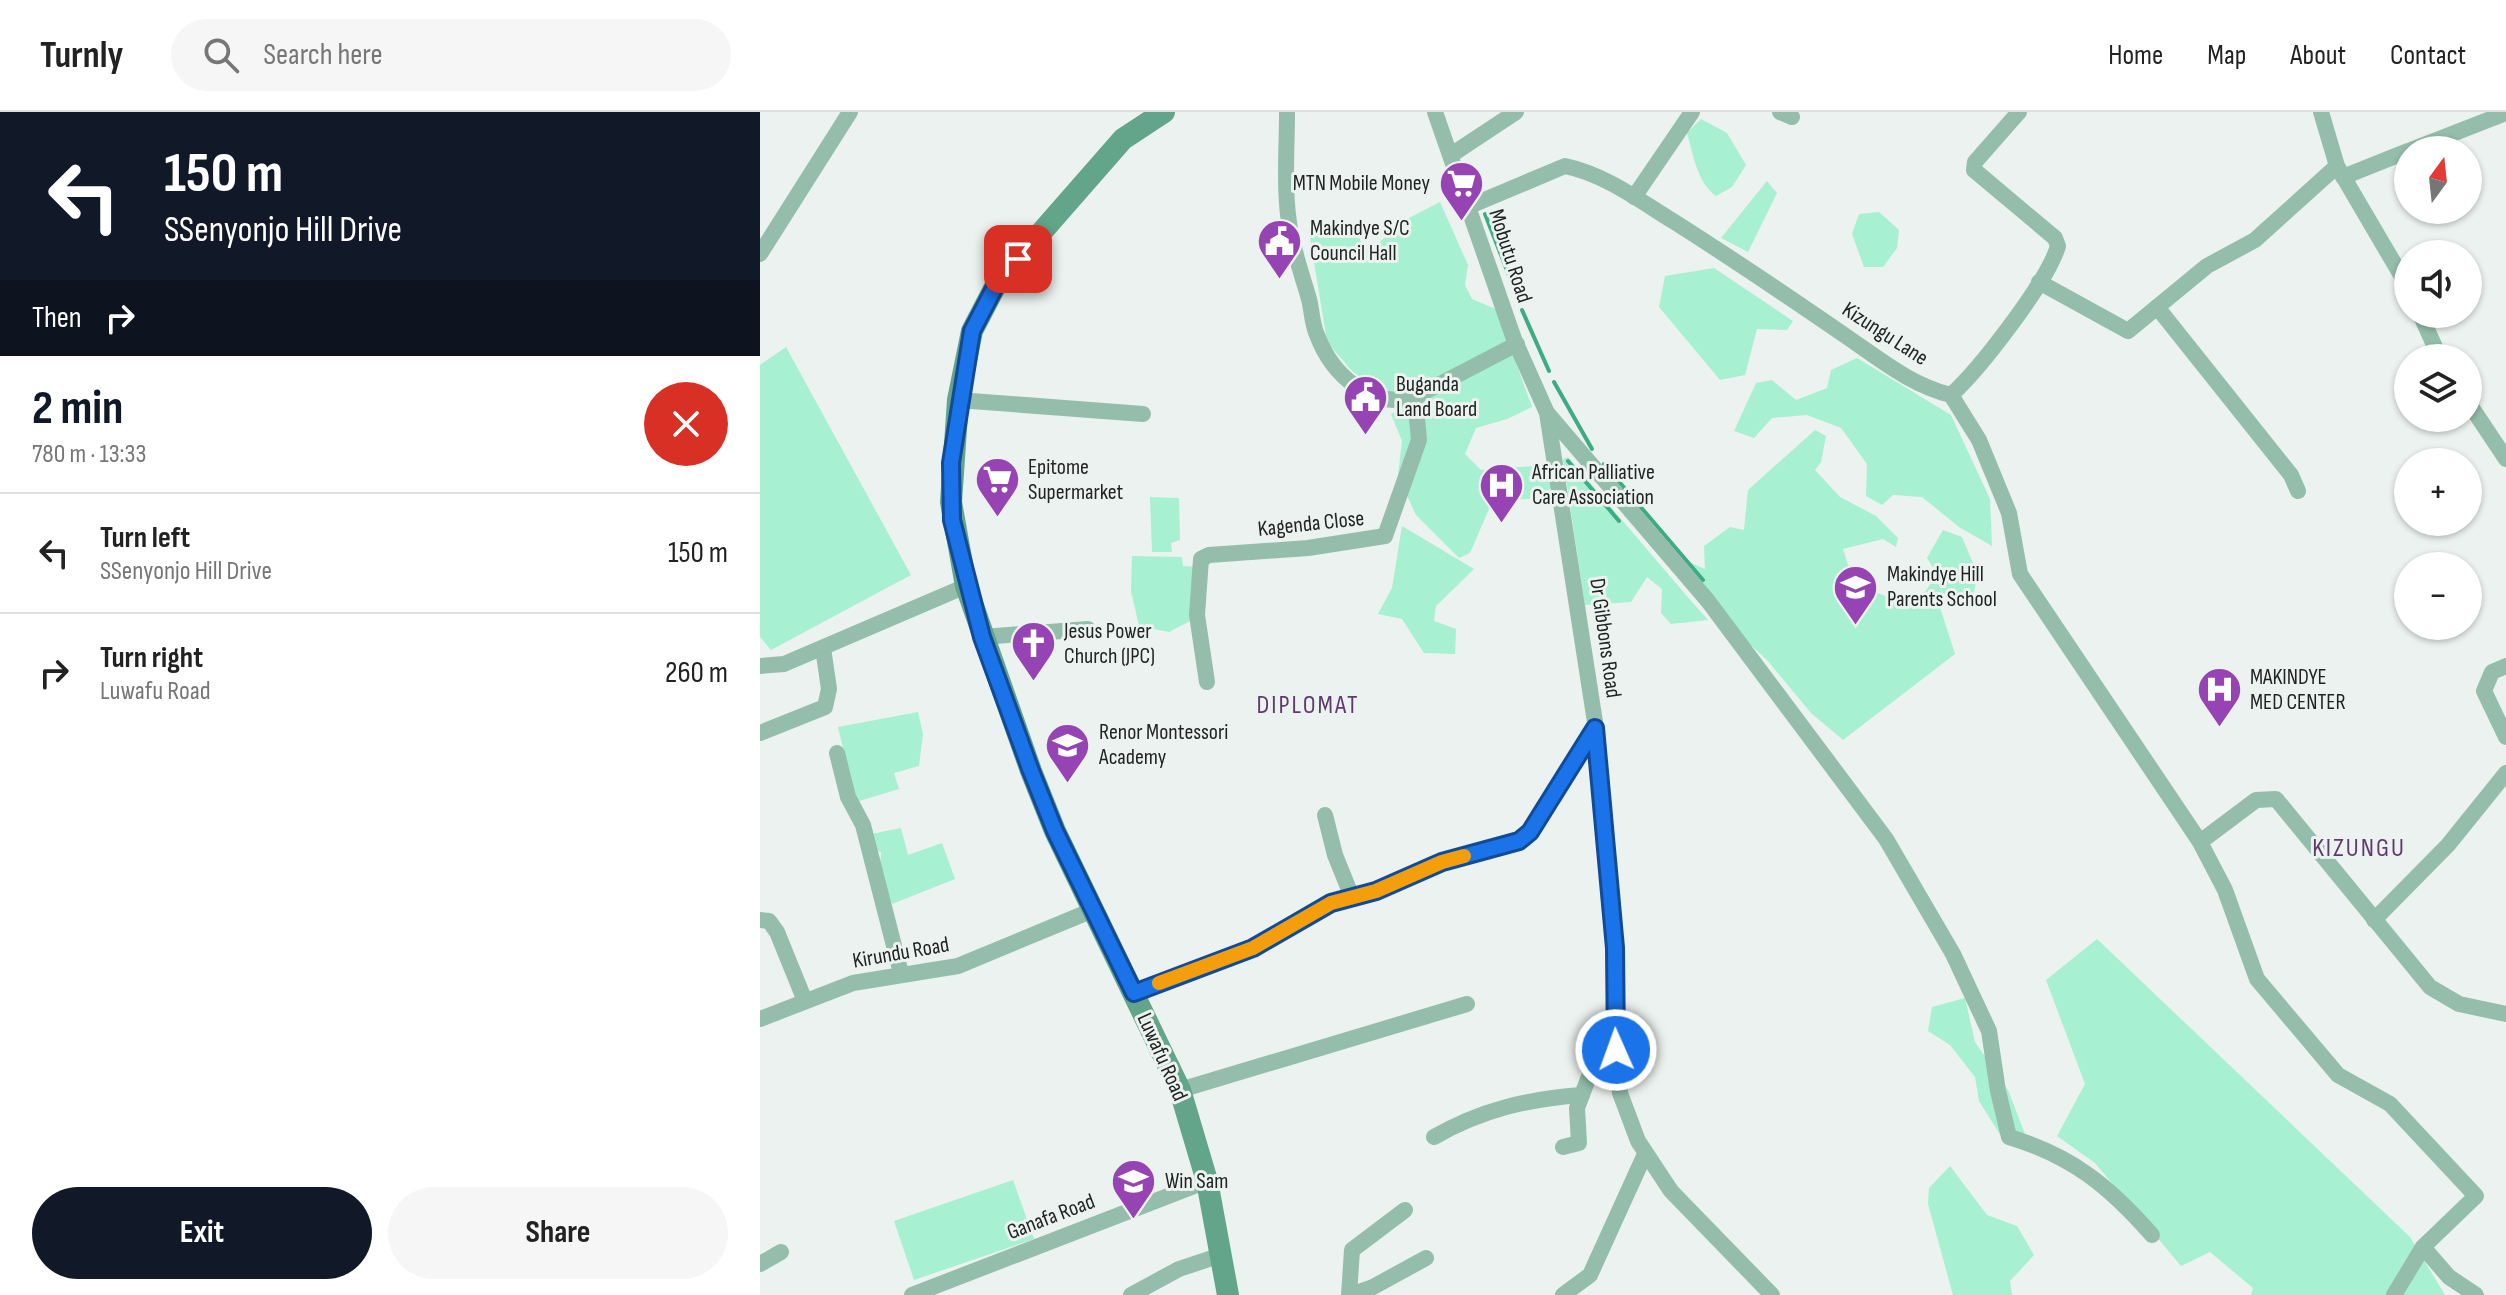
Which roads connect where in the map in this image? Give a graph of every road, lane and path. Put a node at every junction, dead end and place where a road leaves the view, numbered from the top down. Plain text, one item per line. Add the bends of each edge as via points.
1 (850, 112) edge
2 (1164, 112) edge
3 (1287, 112) edge
4 (1435, 112) edge
5 (1516, 112) edge
6 (1692, 112) edge
7 (2019, 112) edge
8 (2321, 112) edge
9 (2506, 113) edge
10 (2448, 136) edge
11 (1451, 155) junction
12 (2394, 156) edge
13 (2340, 172) junction
14 (1634, 197) junction
15 (1470, 206) junction
16 (760, 254) edge
17 (2394, 263) edge
18 (2039, 282) junction
19 (2157, 307) junction
20 (1517, 344) junction
21 (1951, 395) junction
22 (1415, 397) junction
23 (958, 400) junction
24 (1547, 413) junction
25 (1143, 414) dead end
26 (2482, 423) edge
27 (2506, 459) edge
28 (2298, 491) dead end
29 (966, 586) junction
30 (1088, 629) dead end
31 (982, 637) junction
32 (823, 648) junction
33 (760, 666) edge
34 (2506, 666) edge
35 (1207, 682) dead end
36 (1595, 728) junction
37 (760, 733) edge
38 (2506, 737) edge
39 (837, 753) dead end
40 (2506, 773) edge
41 (1325, 815) dead end
42 (2200, 842) junction
43 (1352, 897) junction
44 (1093, 910) junction
45 (760, 920) edge
46 (2374, 920) junction
47 (901, 973) junction
48 (1134, 993) junction
49 (805, 1001) junction
50 (1467, 1004) dead end
51 (1614, 1010) junction
52 (2506, 1014) edge
53 (760, 1019) edge
54 (1180, 1090) junction
55 (1582, 1095) junction
56 (1434, 1137) dead end
57 (1563, 1147) dead end
58 (1645, 1154) junction
59 (1207, 1181) junction
60 (1405, 1210) dead end
61 (2152, 1235) dead end
62 (2423, 1247) junction
63 (781, 1252) dead end
64 (1221, 1255) junction
65 (1426, 1258) dead end
66 (760, 1264) edge
67 (1582, 1290) edge
68 (912, 1295) edge
69 (1131, 1295) edge
70 (1228, 1295) edge
71 (1350, 1295) edge
72 (1563, 1295) edge
73 (1772, 1295) edge
74 (2394, 1295) edge
75 (2476, 1295) edge

1 - 16 street
2 - 23 street, Luwafu Road via 1123,139 997,283 972,331
3 - 22 street via 1291,234 1316,333 1328,359 1366,393 1384,401
4 - 11 street, Mobutu Road
5 - 11 street
6 - 14 street
7 - 18 street via 1975,162 1974,170 2055,238 2055,257
8 - 13 street
9 - 10 street
11 - 15 street, Mobutu Road
12 - 13 street
13 - 17 street
13 - 19 street via 2255,240 2207,266
14 - 15 street, Kizungu Lane via 1565,166
14 - 21 street, Kizungu Lane via 1899,372
15 - 20 street, Mobutu Road
18 - 19 street via 2128,331
18 - 21 street via 1969,379
19 - 28 street via 2291,475
20 - 22 street
20 - 24 street, Mobutu Road
21 - 42 street via 1979,440 2009,513 2020,574
22 - 35 street, Kagenda Close via 1419,440 1385,536 1201,559 1197,615
23 - 25 street
23 - 29 street, Luwafu Road via 951,502
24 - 36 street, Dr Gibbons Road
24 - 61 street via 1708,601 1880,830 1953,954 1989,1031 2009,1137 2049,1149 2085,1171 2122,1200
26 - 27 street
29 - 31 street, Luwafu Road
29 - 32 street
30 - 31 street
31 - 44 street, Luwafu Road via 1055,831
32 - 33 street via 784,664
32 - 37 street via 829,689 825,707
34 - 38 street via 2492,672 2484,691
36 - 43 street via 1530,832 1519,841 1442,862
36 - 51 street, Dr Gibbons Road via 1615,948
39 - 47 street via 848,797 863,825
40 - 46 street via 2448,845
41 - 43 street
42 - 46 street via 2256,800 2276,799
42 - 62 street via 2231,904 2257,979 2338,1075 2390,1104 2476,1196
43 - 48 street via 1331,903 1253,948
44 - 47 street, Kirundu Road via 958,966
44 - 48 street, Luwafu Road
45 - 49 street via 769,921 777,932
46 - 52 street via 2440,994 2459,1004
47 - 49 street, Kirundu Road
48 - 54 street, Luwafu Road
49 - 53 street, Kirundu Road
50 - 54 street
51 - 55 street
51 - 58 street, Dr Gibbons Road via 1620,1093
54 - 59 street, Luwafu Road
55 - 56 street via 1511,1104 1468,1117
55 - 57 street via 1577,1108 1579,1143
58 - 67 street
58 - 73 street, Dr Gibbons Road via 1696,1220
59 - 64 street, Luwafu Road
59 - 68 street, Ganafa Road
60 - 71 street via 1352,1250
62 - 74 street
62 - 75 street via 2449,1277
63 - 66 street
64 - 69 street via 1179,1269
64 - 70 street, Luwafu Road
65 - 71 street
67 - 72 street

